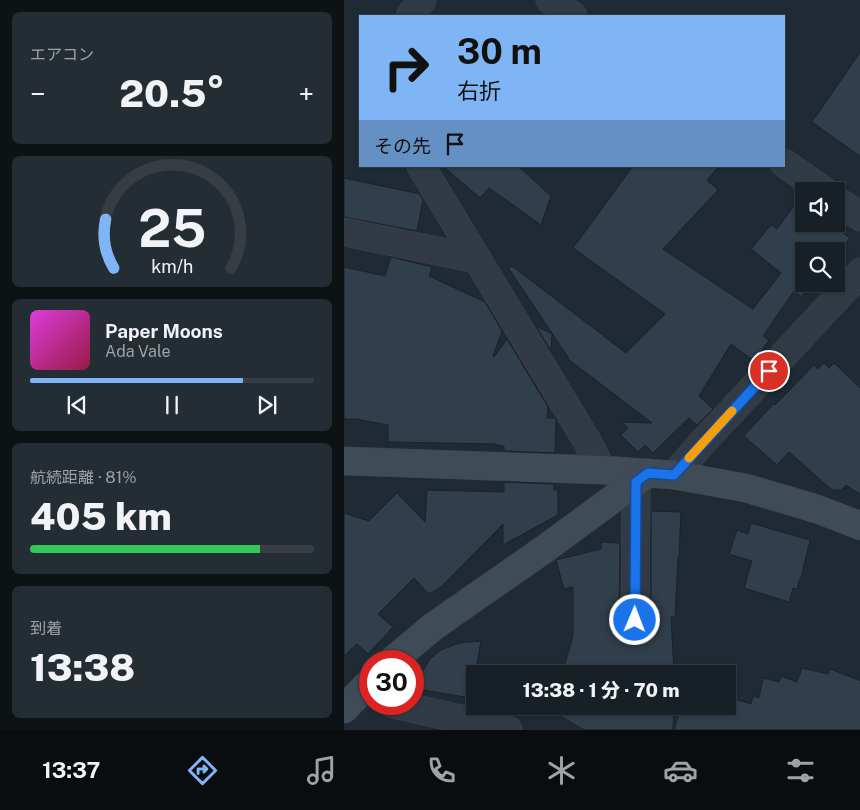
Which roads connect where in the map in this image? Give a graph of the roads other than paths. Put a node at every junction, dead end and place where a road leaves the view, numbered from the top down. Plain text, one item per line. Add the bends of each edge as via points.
1 (422, 0) edge
2 (550, 0) edge
3 (411, 15) edge
4 (572, 15) edge
5 (785, 164) edge
6 (422, 167) edge
7 (811, 182) edge
8 (845, 206) edge
9 (860, 216) edge
10 (344, 232) edge
11 (477, 259) junction
12 (860, 272) edge
13 (344, 461) edge
14 (602, 470) junction
15 (653, 477) junction
16 (860, 526) edge
17 (635, 620) dead end
18 (405, 650) edge
19 (424, 711) edge
20 (508, 730) edge

1 - 3 street
2 - 4 street
5 - 7 street
6 - 11 street
8 - 9 street
10 - 11 street
11 - 14 street via 588,441
12 - 15 street via 710,435
13 - 14 street
14 - 15 street
15 - 16 street via 746,488 817,509
15 - 17 street
15 - 18 street via 434,626
19 - 20 street

